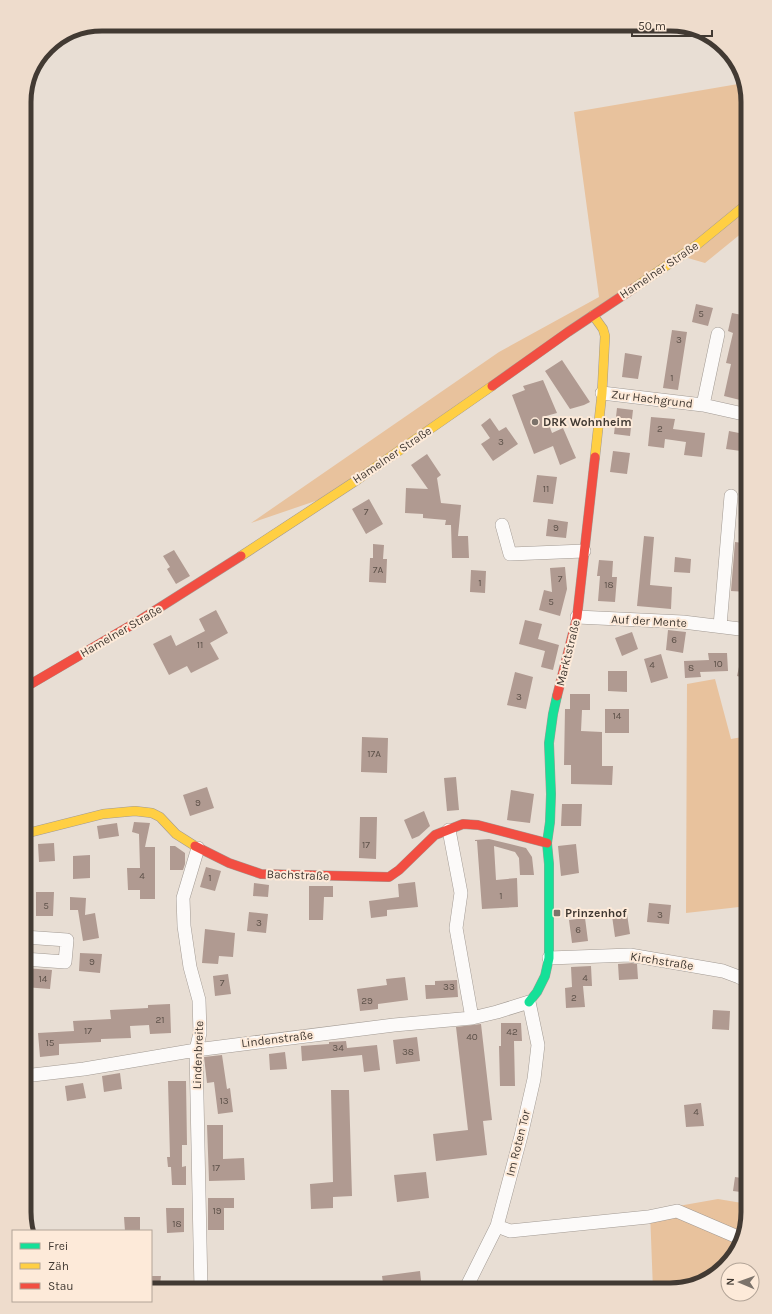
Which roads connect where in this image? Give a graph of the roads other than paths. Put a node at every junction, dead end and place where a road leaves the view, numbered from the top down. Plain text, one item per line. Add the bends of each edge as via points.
1 (741, 208) edge
2 (593, 315) junction
3 (718, 334) dead end
4 (602, 393) junction
5 (703, 405) junction
6 (741, 413) edge
7 (731, 496) dead end
8 (502, 525) dead end
9 (584, 551) junction
10 (577, 617) junction
11 (720, 626) junction
12 (741, 629) edge
13 (31, 684) edge
14 (449, 830) junction
15 (31, 833) edge
16 (547, 843) junction
17 (198, 848) junction
18 (31, 937) edge
19 (549, 958) junction
20 (31, 960) edge
21 (741, 978) edge
22 (533, 997) junction
23 (472, 1018) junction
24 (196, 1050) junction
25 (31, 1075) edge
26 (497, 1226) junction
27 (737, 1237) edge
28 (201, 1283) edge
29 (468, 1283) edge

1 - 2 street, Hamelner Straße via 681,256
2 - 4 street, Marktstraße via 606,336
2 - 13 street, Hamelner Straße via 261,543 155,611
3 - 5 street, Zur Hachgrund
4 - 5 street, Zur Hachgrund
4 - 9 street, Marktstraße
5 - 6 street, Zur Hachgrund
7 - 11 street
8 - 9 street via 510,554
9 - 10 street, Marktstraße
10 - 11 street, Auf der Mente
10 - 16 street, Marktstraße via 553,714 550,743 550,822
11 - 12 street, Auf der Mente
14 - 16 street, Bachstraße via 463,824 478,825
14 - 17 street, Bachstraße via 435,835 389,877 263,874
14 - 23 street via 461,893 456,928
15 - 17 street, Bachstraße via 87,816 125,811 153,814 164,820 176,834
16 - 19 street, Marktstraße
17 - 24 street, Lindenbreite via 183,898 190,967 199,1000 200,1033
18 - 20 street via 67,940 65,962
19 - 21 street, Kirchstraße via 630,955 723,971
19 - 22 street, Marktstraße via 546,976
22 - 23 street, Lindenstraße via 497,1012
22 - 26 street, Im Roten Tor via 538,1045 534,1079
23 - 24 street, Lindenstraße via 394,1025
24 - 25 street, Lindenstraße
24 - 28 street, Lindenbreite
26 - 27 street via 510,1231 648,1217 677,1211
26 - 29 street, Im Roten Tor

